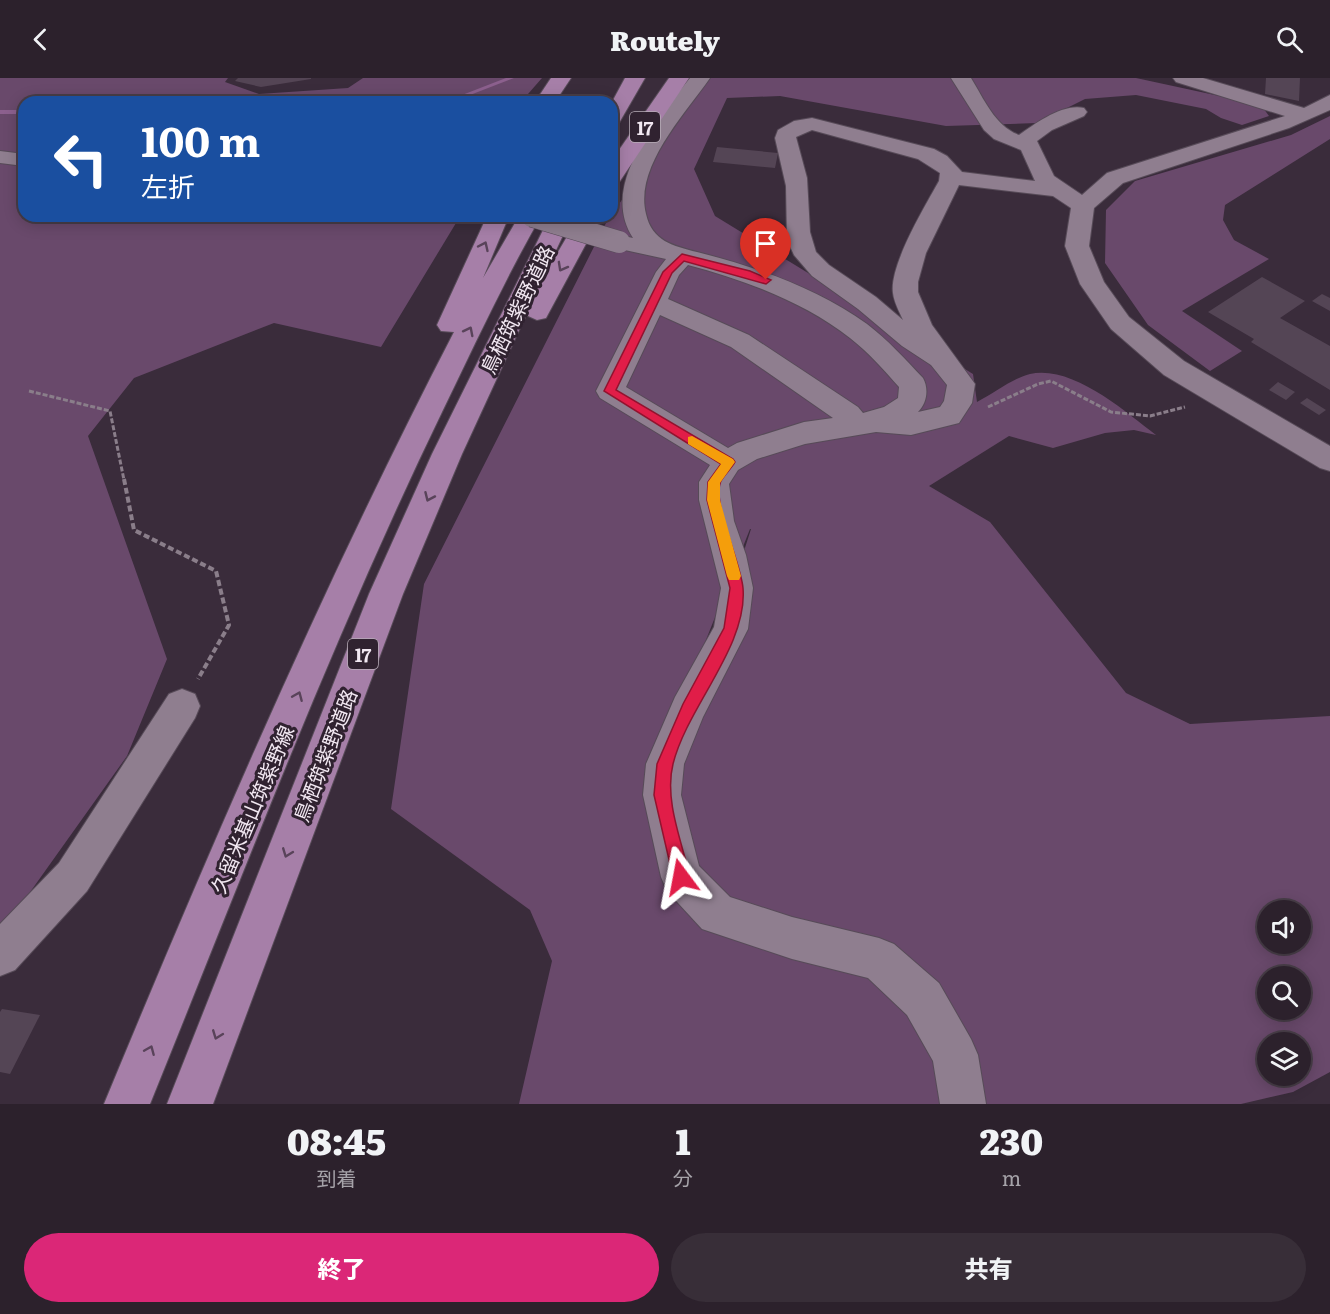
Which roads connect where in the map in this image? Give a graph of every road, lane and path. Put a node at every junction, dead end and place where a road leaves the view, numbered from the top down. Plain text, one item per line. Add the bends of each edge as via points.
1 (561, 78) edge
2 (635, 78) edge
3 (679, 78) edge
4 (700, 78) edge
5 (961, 78) edge
6 (1183, 78) edge
7 (549, 96) edge
8 (1330, 101) edge
9 (618, 108) edge
10 (1077, 112) dead end
11 (1304, 115) junction
12 (1023, 142) junction
13 (0, 157) edge
14 (18, 159) edge
15 (618, 167) edge
16 (950, 177) junction
17 (1055, 189) junction
18 (1083, 206) junction
19 (495, 222) edge
20 (528, 222) edge
21 (551, 222) edge
22 (558, 222) edge
23 (587, 222) edge
24 (670, 253) junction
25 (653, 302) junction
26 (940, 358) junction
27 (29, 391) dead end
28 (1222, 397) junction
29 (949, 416) junction
30 (864, 423) junction
31 (414, 439) junction
32 (447, 454) junction
33 (1330, 460) edge
34 (729, 462) junction
35 (378, 515) joint
36 (182, 706) joint
37 (0, 956) edge
38 (127, 1104) edge
39 (190, 1104) edge
40 (963, 1104) edge

1 - 7 main road
2 - 9 main road, 17
3 - 15 main road, 17
4 - 24 street via 654,141 640,167 633,194 634,217 642,234
5 - 12 street via 991,126 1001,135
6 - 11 street
8 - 11 street
10 - 12 street via 1045,126
11 - 18 street via 1115,178
12 - 17 street via 1030,146 1045,180
13 - 14 street
16 - 17 street
16 - 26 street via 914,255 905,292
16 - 26 street via 951,171 926,154 836,130 812,124 785,134 797,180 800,246 816,267 924,350
17 - 18 street
18 - 28 street via 1077,246 1092,284 1120,323 1174,368
31 -> 19 main road, 17 via 454,312
31 -> 20 main road, 鳥栖筑紫野道路 / 17
21 - 24 street, bridge
22 - 32 main road, 鳥栖筑紫野道路 / 17
23 -> 32 main road, 17 via 535,316
24 - 25 street via 668,272
24 - 30 street via 785,288 851,326 890,359 913,385 911,403 894,414
25 - 30 street via 740,341
25 - 34 street via 610,391
26 - 29 street via 961,384 958,403
27 - 36 path via 110,411 134,530 216,571 229,625
28 - 29 path via 1150,416 1112,412 1051,381 975,412
28 - 33 street
29 - 30 street via 911,423
30 - 34 street via 795,435 747,451
31 - 35 main road, 鳥栖筑紫野道路 / 17
32 -> 39 main road, 鳥栖筑紫野道路 / 17 via 386,594
34 - 40 street via 714,482 714,500 737,588 731,629 688,709 665,764 662,795 681,877 717,914 792,938 879,959 923,999 955,1056
38 -> 35 main road, 久留米基山筑紫野線 / 17 via 297,697
36 - 37 street via 73,877

